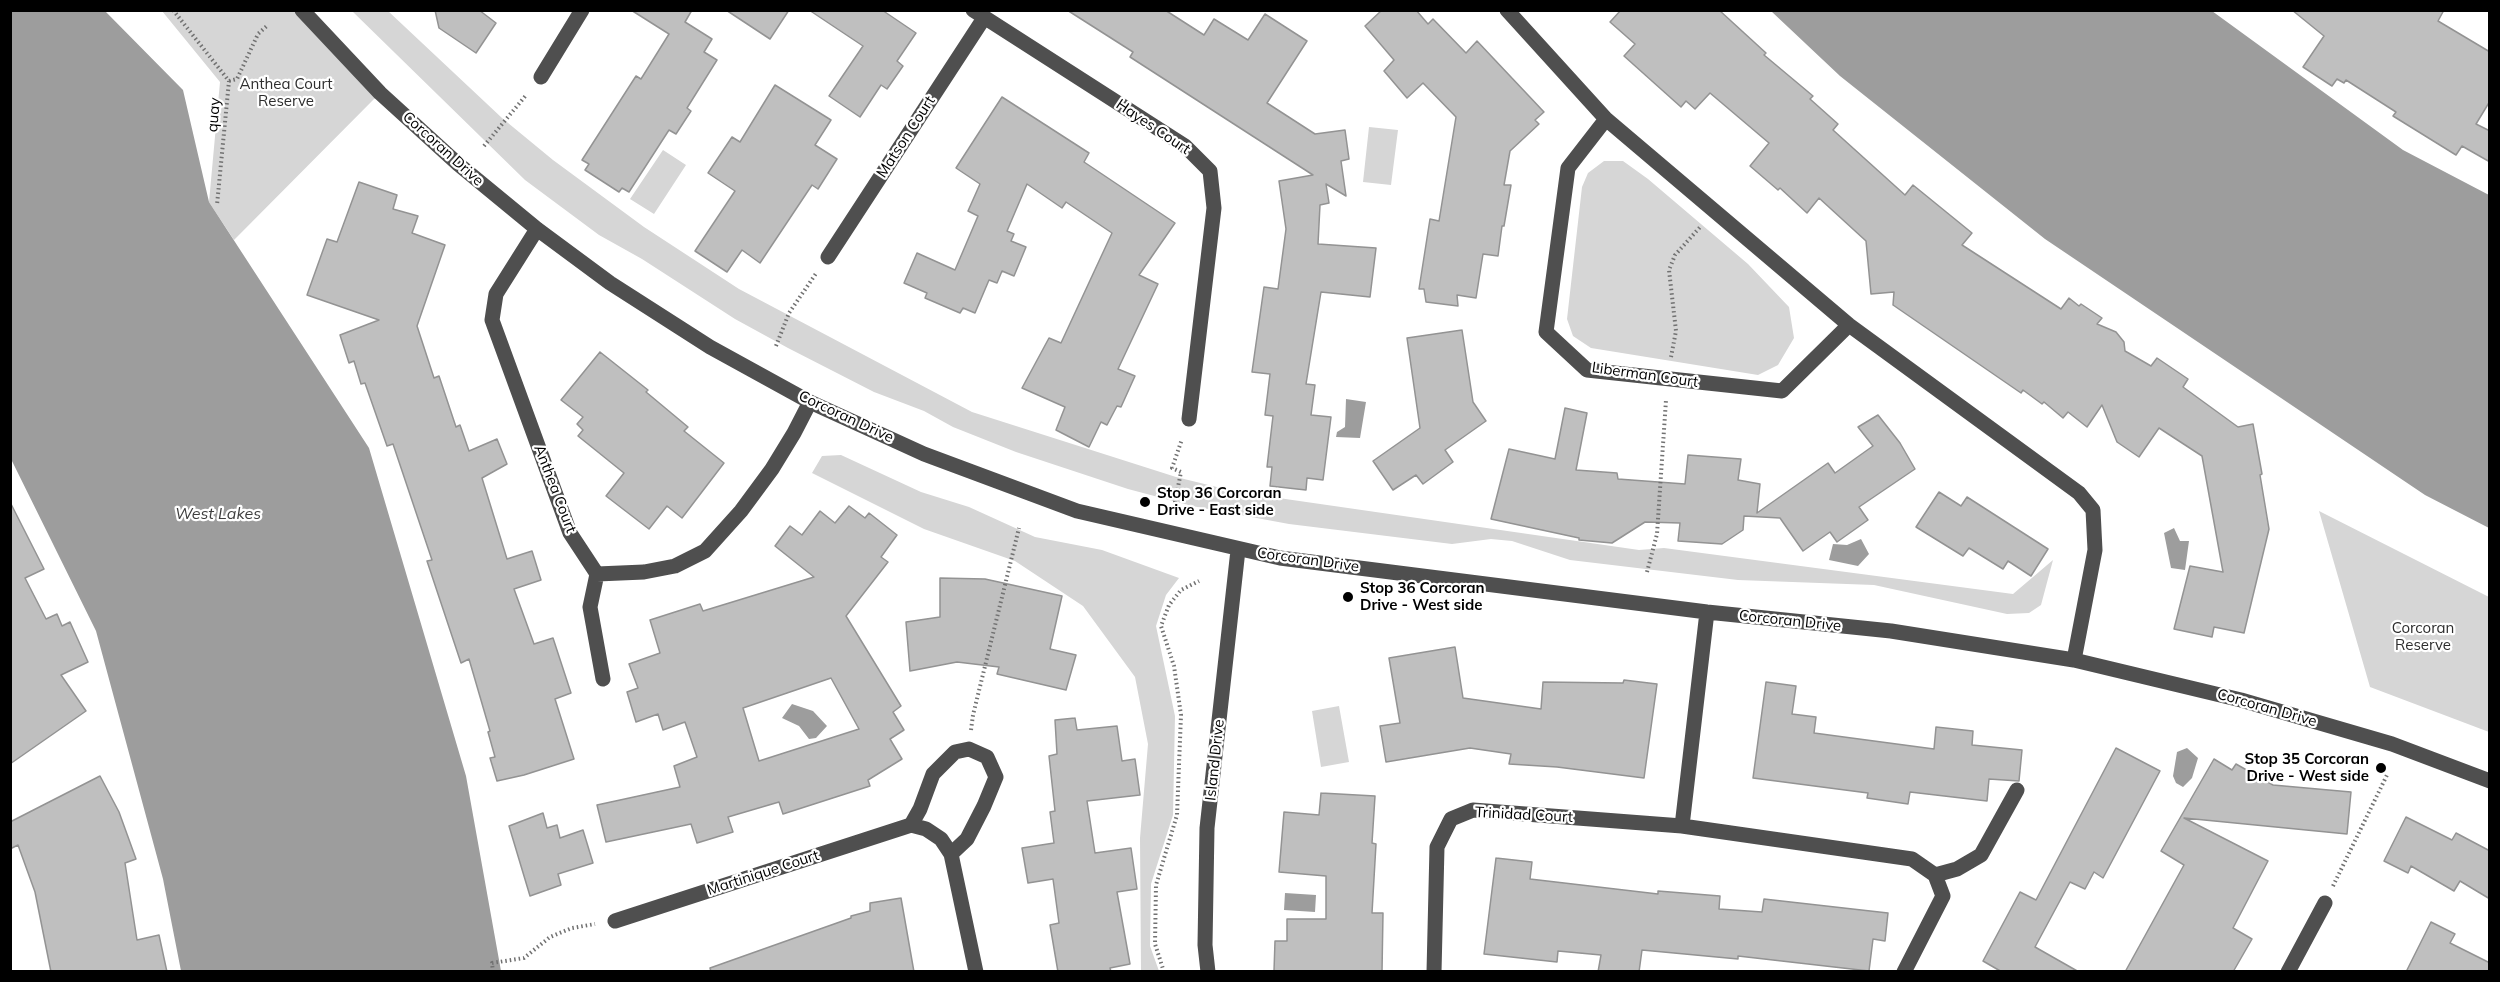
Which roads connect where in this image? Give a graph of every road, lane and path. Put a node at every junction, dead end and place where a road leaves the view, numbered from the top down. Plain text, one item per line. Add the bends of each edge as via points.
1 (173, 10) edge
2 (302, 10) edge
3 (582, 10) edge
4 (1507, 10) edge
5 (978, 14) edge
6 (268, 25) dead end
7 (541, 77) joint
8 (229, 81) junction
9 (1606, 119) junction
10 (484, 146) dead end
11 (217, 205) dead end
12 (1715, 210) junction
13 (537, 229) junction
14 (828, 257) joint
15 (1849, 325) junction
16 (776, 346) dead end
17 (1667, 380) junction
18 (810, 402) junction
19 (1189, 419) joint
20 (1174, 507) dead end
21 (1019, 528) dead end
22 (1238, 550) junction
23 (1647, 572) dead end
24 (597, 574) junction
25 (1199, 581) dead end
26 (1707, 612) junction
27 (2074, 660) junction
28 (603, 679) dead end
29 (969, 749) junction
30 (2387, 775) dead end
31 (2490, 781) edge
32 (2017, 790) dead end
33 (911, 825) junction
34 (1682, 826) junction
35 (951, 854) junction
36 (1935, 875) junction
37 (2325, 903) joint
38 (615, 921) joint
39 (493, 972) edge
40 (976, 972) edge
41 (1164, 972) edge
42 (1208, 972) edge
43 (1434, 972) edge
44 (1904, 972) edge
45 (2289, 972) edge

1 - 8 path, quay
2 - 13 street, Corcoran Drive via 380,93
3 - 7 street
4 - 9 street
5 - 14 street, Matson Court
5 - 19 street, Hayes Court via 1185,146 1210,171 1214,208
6 - 8 path via 258,34 237,79
7 - 10 path
8 - 11 path, quay
9 - 12 street
9 - 17 street, Liberman Court via 1568,168 1546,332 1587,369
12 - 15 street
12 - 17 path via 1675,255 1669,270 1676,331
13 - 18 street, Corcoran Drive via 610,284 710,347
13 - 24 street, Anthea Court via 499,286 492,320 570,533
14 - 16 path via 789,313
15 - 17 street, Liberman Court via 1782,391
15 - 27 street via 2079,493 2093,510 2096,550
17 - 23 path via 1657,534
18 - 22 street, Corcoran Drive via 924,454 1077,511
18 - 24 street via 772,469 705,551 675,566
19 - 20 path via 1172,468 1181,472
21 - 29 path via 973,715
22 - 26 street, Corcoran Drive
22 - 42 street, Island Drive via 1207,828
24 - 28 street via 590,607
25 - 41 path via 1180,590 1168,605 1161,626 1174,666 1181,715 1177,815 1156,885 1155,944
26 - 27 street, Corcoran Drive via 1891,631
26 - 34 street
27 - 31 street, Corcoran Drive via 2252,703 2392,744
29 - 33 street via 955,752 933,774
29 - 35 street via 987,758 996,777 967,839
30 - 37 path
32 - 36 street via 1981,855 1958,869
33 - 35 street via 926,829
33 - 38 street, Martinique Court
34 - 36 street, Trinidad Court via 1912,859
34 - 43 street, Trinidad Court via 1473,810 1451,819 1437,847
35 - 40 street
36 - 44 street via 1943,896
37 - 45 street
38 - 39 path via 572,928 550,937 524,957 492,963

